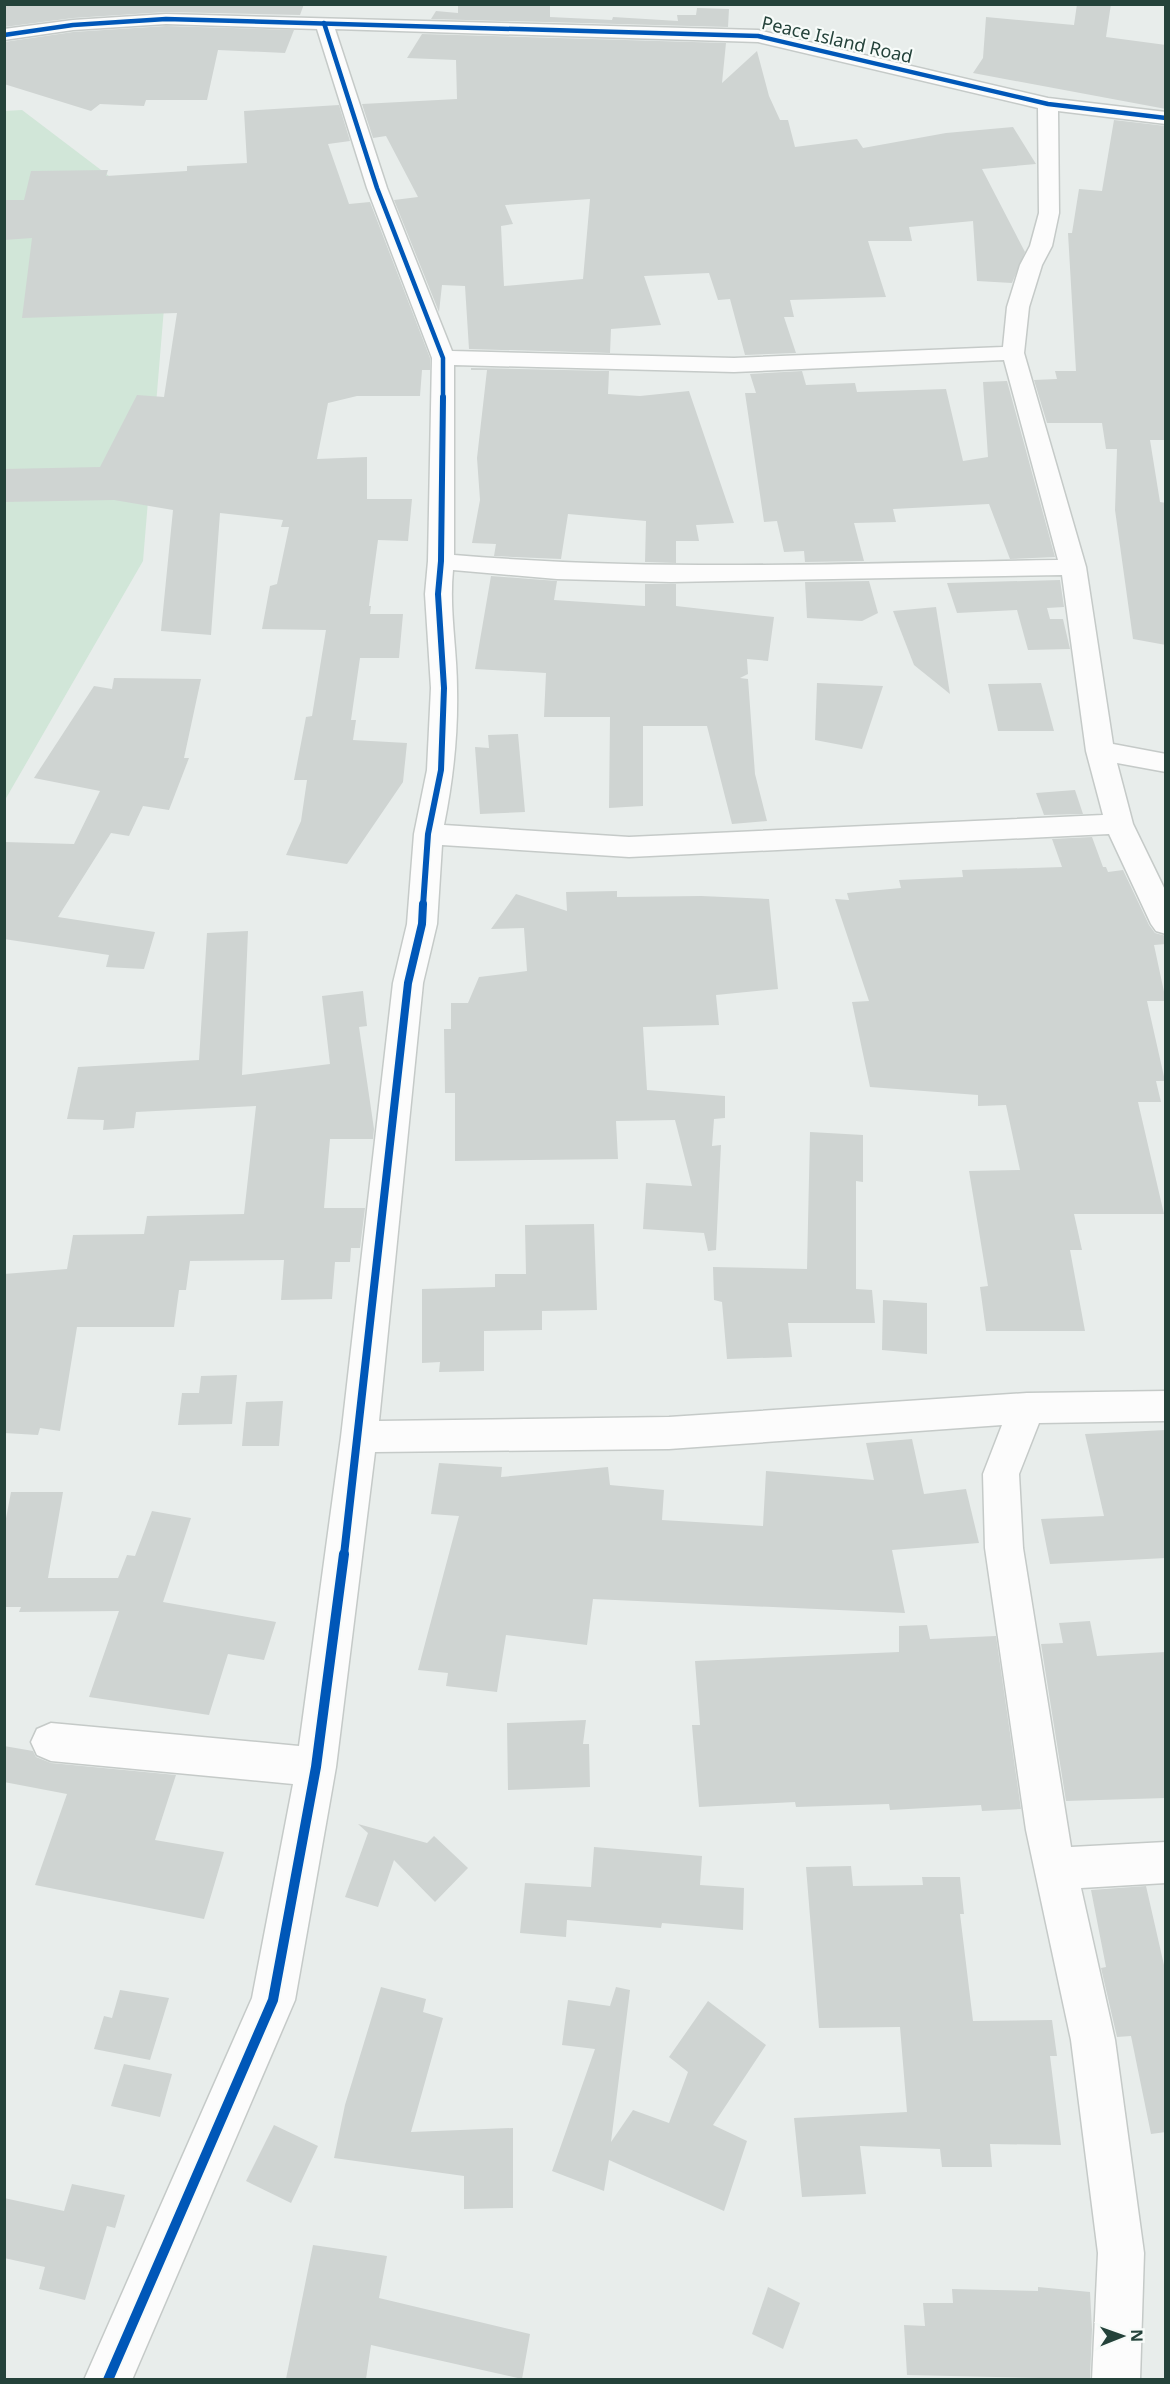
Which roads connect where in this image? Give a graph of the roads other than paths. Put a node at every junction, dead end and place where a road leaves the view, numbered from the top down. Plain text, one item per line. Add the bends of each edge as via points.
1 (324, 23) junction
2 (4, 35) edge
3 (1048, 104) junction
4 (1166, 118) edge
5 (1013, 353) junction
6 (443, 358) junction
7 (441, 561) junction
8 (1073, 567) junction
9 (1100, 751) junction
10 (1166, 763) edge
11 (1119, 824) junction
12 (428, 834) junction
13 (1166, 924) edge
14 (1166, 1406) edge
15 (1027, 1408) junction
16 (359, 1437) junction
17 (51, 1742) dead end
18 (315, 1767) junction
19 (1166, 1862) edge
20 (1055, 1869) junction
21 (108, 2379) edge
22 (1116, 2379) edge

1 - 2 street, Peace Island Road via 166,19 73,25
1 - 3 street, Peace Island Road via 758,36
1 - 6 street via 377,188
3 - 4 street, Peace Island Road
3 - 5 street via 1049,213 1018,307
5 - 6 street via 734,365
5 - 8 street
6 - 7 street
7 - 8 street via 557,571 671,574
7 - 12 street via 441,770
8 - 9 street
9 - 10 street
9 - 11 street
11 - 12 street via 630,848
11 - 13 street
12 - 16 street via 422,924 408,983
14 - 15 street
15 - 16 street via 669,1433
15 - 20 street via 1001,1474 1004,1548
16 - 18 street
17 - 18 street
18 - 21 street via 273,2000
19 - 20 street
20 - 22 street via 1093,2040 1121,2253

